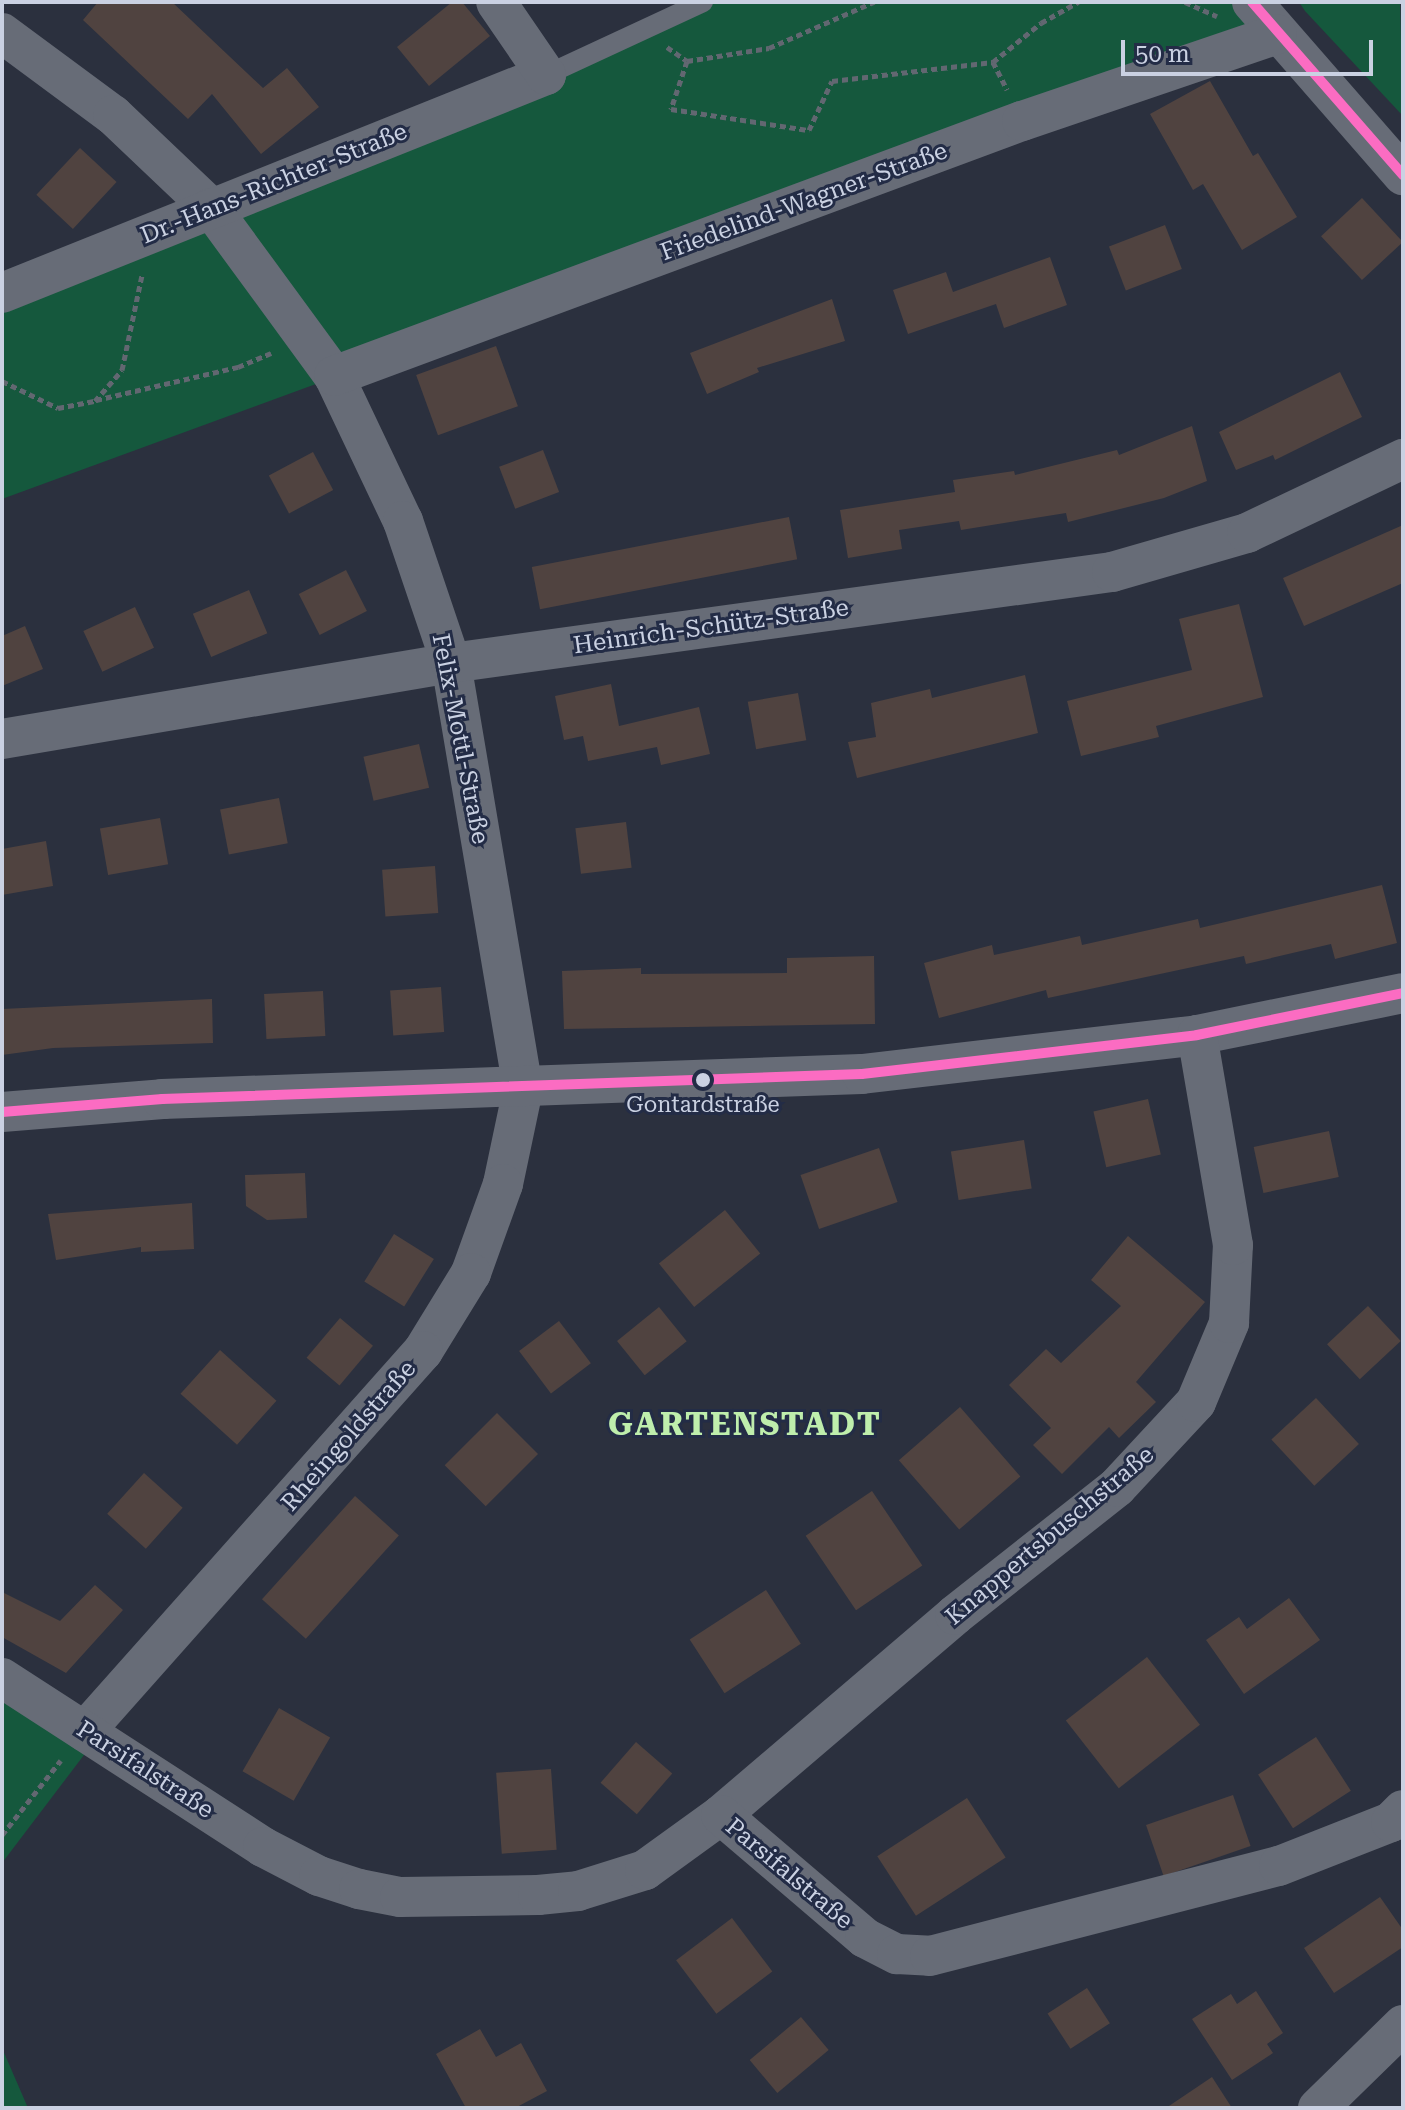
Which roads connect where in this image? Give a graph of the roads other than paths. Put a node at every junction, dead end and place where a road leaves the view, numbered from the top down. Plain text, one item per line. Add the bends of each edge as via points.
1 (496, 2) edge
2 (703, 2) edge
3 (1252, 2) edge
4 (2, 33) edge
5 (1277, 34) junction
6 (546, 75) junction
7 (1403, 175) edge
8 (211, 208) junction
9 (2, 293) edge
10 (334, 376) junction
11 (1403, 459) edge
12 (451, 663) junction
13 (2, 739) edge
14 (1403, 993) edge
15 (1197, 1035) junction
16 (523, 1089) junction
17 (2, 1112) edge
18 (2, 1678) edge
19 (85, 1731) junction
20 (721, 1815) junction
21 (1399, 1824) edge
22 (1403, 2025) edge
23 (1318, 2108) edge

1 - 6 street
2 - 6 lane
3 - 5 street
4 - 8 street, Felix-Mottl-Straße via 113,115
5 - 7 street
5 - 10 street, Friedelind-Wagner-Straße via 1022,121
6 - 8 street, Dr.-Hans-Richter-Straße
8 - 9 street, Dr.-Hans-Richter-Straße
8 - 10 street, Felix-Mottl-Straße
10 - 12 street, Felix-Mottl-Straße via 403,521
11 - 12 street, Heinrich-Schütz-Straße via 1247,533 1112,572
12 - 13 street, Heinrich-Schütz-Straße
12 - 16 street, Felix-Mottl-Straße
14 - 15 street
15 - 16 street via 862,1074
15 - 20 street, Knappertsbuschstraße via 1233,1245 1229,1323 1196,1402 1117,1487 955,1615
16 - 17 street via 162,1099
16 - 19 street, Rheingoldstraße via 503,1184 471,1273 423,1351
18 - 19 street, Parsifalstraße
19 - 20 street, Parsifalstraße via 294,1865 359,1889 400,1897 538,1895 617,1881 655,1864
20 - 21 street, Parsifalstraße via 865,1938 897,1954 930,1956 1279,1866
22 - 23 street

